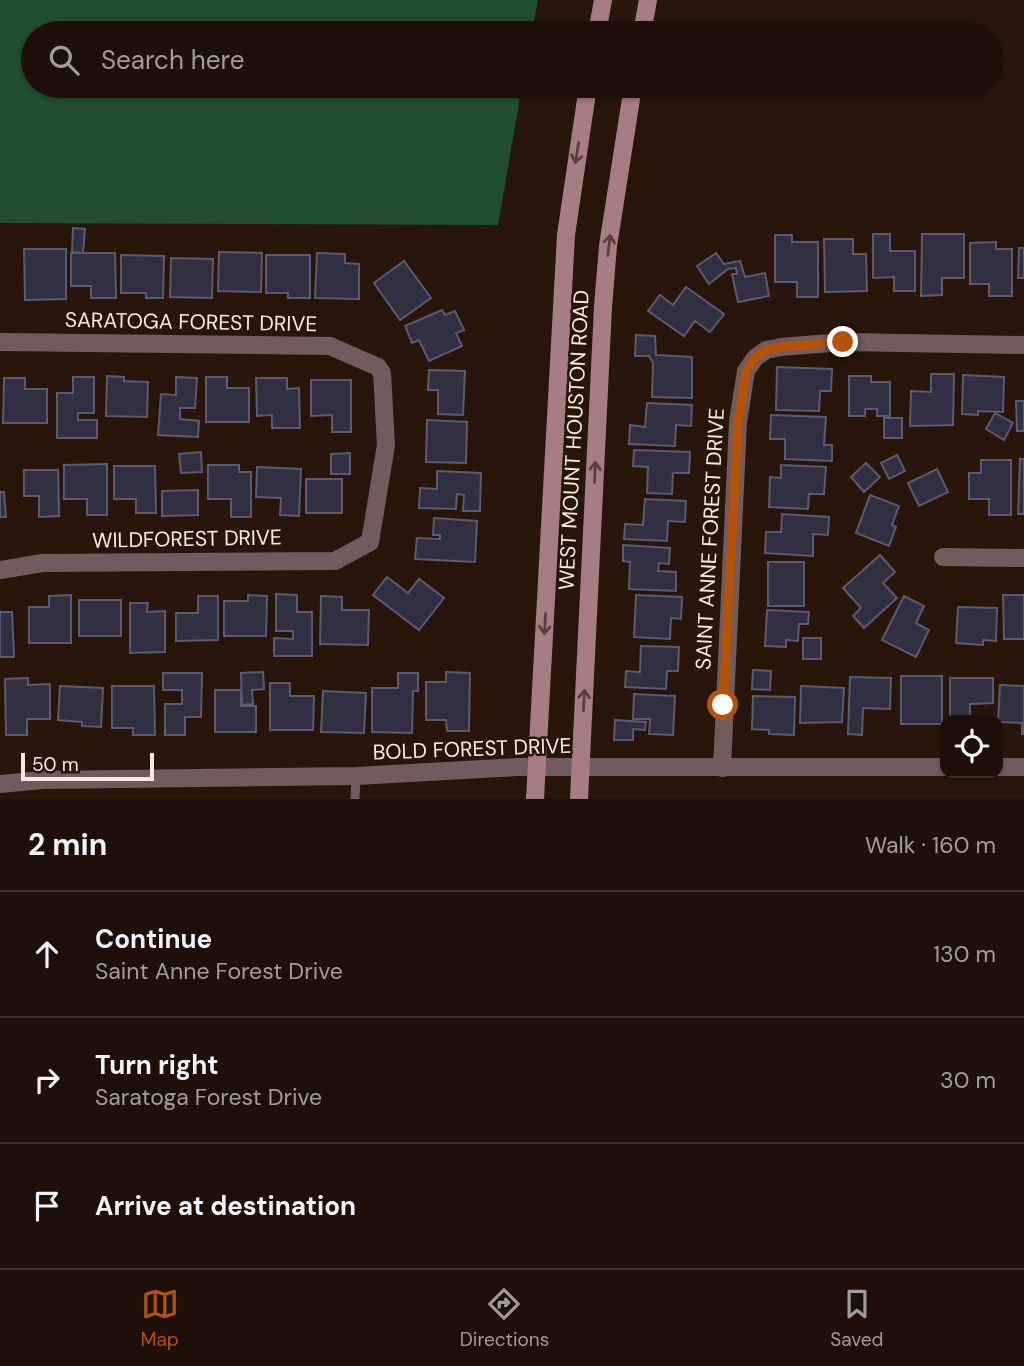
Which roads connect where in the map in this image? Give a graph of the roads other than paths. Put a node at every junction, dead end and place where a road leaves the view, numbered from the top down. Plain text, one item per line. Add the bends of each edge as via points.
1 (603, 0) edge
2 (648, 0) edge
3 (599, 21) edge
4 (644, 21) edge
5 (586, 98) edge
6 (631, 98) edge
7 (0, 342) edge
8 (1024, 345) edge
9 (370, 542) joint
10 (943, 557) dead end
11 (1024, 558) edge
12 (0, 570) edge
13 (537, 767) junction
14 (940, 767) edge
15 (1003, 767) edge
16 (1024, 767) edge
17 (580, 768) junction
18 (722, 768) junction
19 (356, 776) junction
20 (0, 784) edge
21 (355, 799) edge
22 (535, 799) edge
23 (579, 799) edge

1 - 3 main road
2 - 4 main road
5 -> 13 main road, WEST MOUNT HOUSTON ROAD via 566,235
17 -> 6 main road, WEST MOUNT HOUSTON ROAD via 603,307
7 - 9 street, SARATOGA FOREST DRIVE via 330,346 378,367 386,444
8 - 18 street, SAINT ANNE FOREST DRIVE via 843,342 781,347 755,358 742,386 738,422
9 - 12 street, WILDFOREST DRIVE via 335,561 42,564
10 - 11 street
13 - 17 street, BOLD FOREST DRIVE
13 - 19 street, BOLD FOREST DRIVE
13 - 22 main road, WEST MOUNT HOUSTON ROAD
14 - 18 street, BOLD FOREST DRIVE
15 - 16 street
17 - 18 street, BOLD FOREST DRIVE
17 - 23 main road, WEST MOUNT HOUSTON ROAD
19 - 20 street, BOLD FOREST DRIVE
19 - 21 lane

